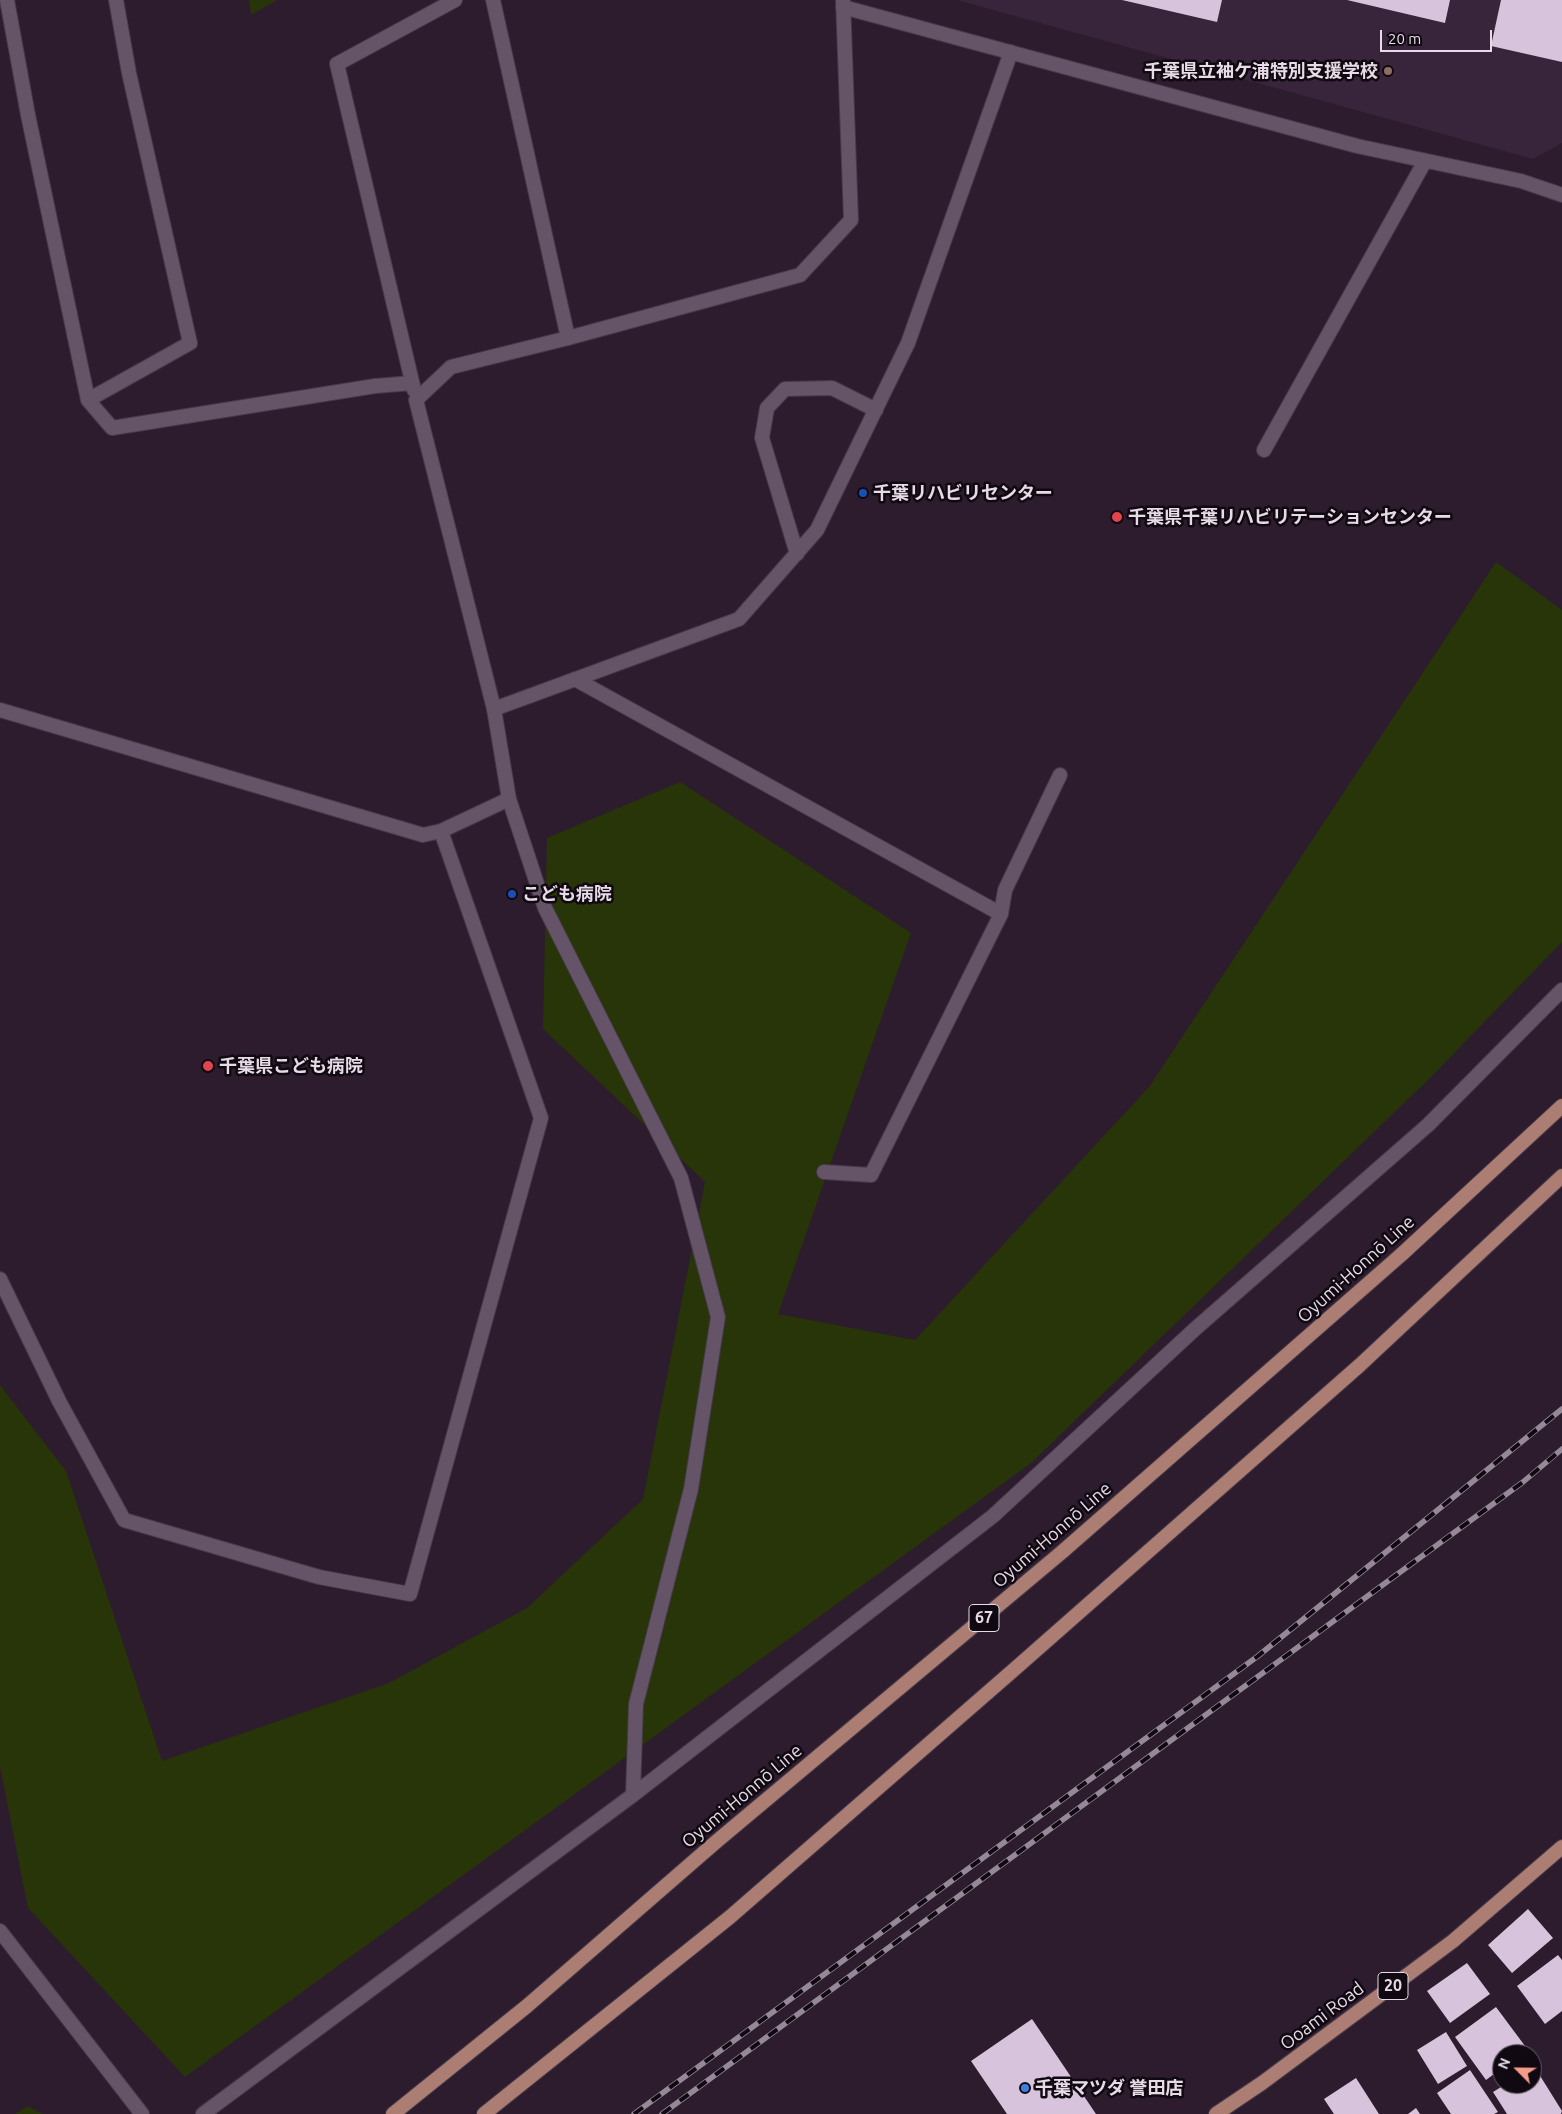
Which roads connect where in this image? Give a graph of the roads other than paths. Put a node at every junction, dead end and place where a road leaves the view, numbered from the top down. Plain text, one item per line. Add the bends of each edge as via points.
1 (7, 0) edge
2 (116, 0) edge
3 (454, 0) edge
4 (493, 0) edge
5 (843, 4) edge
6 (1012, 52) junction
7 (1425, 161) junction
8 (1562, 195) edge
9 (568, 338) junction
10 (412, 383) junction
11 (88, 400) junction
12 (416, 400) junction
13 (876, 410) junction
14 (1264, 450) dead end
15 (797, 554) junction
16 (575, 679) junction
17 (494, 709) junction
18 (0, 710) edge
19 (1060, 775) dead end
20 (509, 799) junction
21 (441, 831) junction
22 (1001, 914) junction
23 (1562, 990) edge
24 (1562, 1106) edge
25 (824, 1172) dead end
26 (1562, 1176) edge
27 (0, 1279) edge
28 (633, 1795) junction
29 (1562, 1847) edge
30 (0, 1931) edge
31 (142, 2114) edge
32 (203, 2114) edge
33 (393, 2114) edge
34 (484, 2114) edge
35 (1216, 2114) edge

1 - 11 street
2 - 11 street via 129,74 190,343
3 - 10 street via 337,64
4 - 9 street
5 - 6 street
5 - 9 street via 851,220 800,276
6 - 7 street via 1357,146
6 - 13 street via 908,343
7 - 8 street via 1520,182
7 - 14 street
9 - 12 street via 451,366
10 - 11 street via 375,386 112,428
10 - 12 street
12 - 17 street
13 - 15 street via 816,530
13 - 15 street via 832,388 785,389 767,408 762,438
15 - 16 street via 740,619
16 - 17 street
16 - 22 street
17 - 20 street
18 - 21 street via 424,835
19 - 22 street via 1005,890
20 - 21 street
20 - 28 street via 545,908 682,1178 718,1317 691,1488 636,1704
21 - 27 street via 541,1118 410,1594 320,1577 124,1520 59,1401
22 - 25 street via 871,1175
23 - 28 street via 1428,1125 1195,1329 993,1516
24 - 33 main road, Oyumi-Honnō Line / 67 via 1402,1254 1062,1552 724,1834 526,2006
26 - 34 main road via 1360,1365 730,1917
28 - 32 street
29 - 35 main road, Ooami Road / 20 via 1453,1941
30 - 31 street

